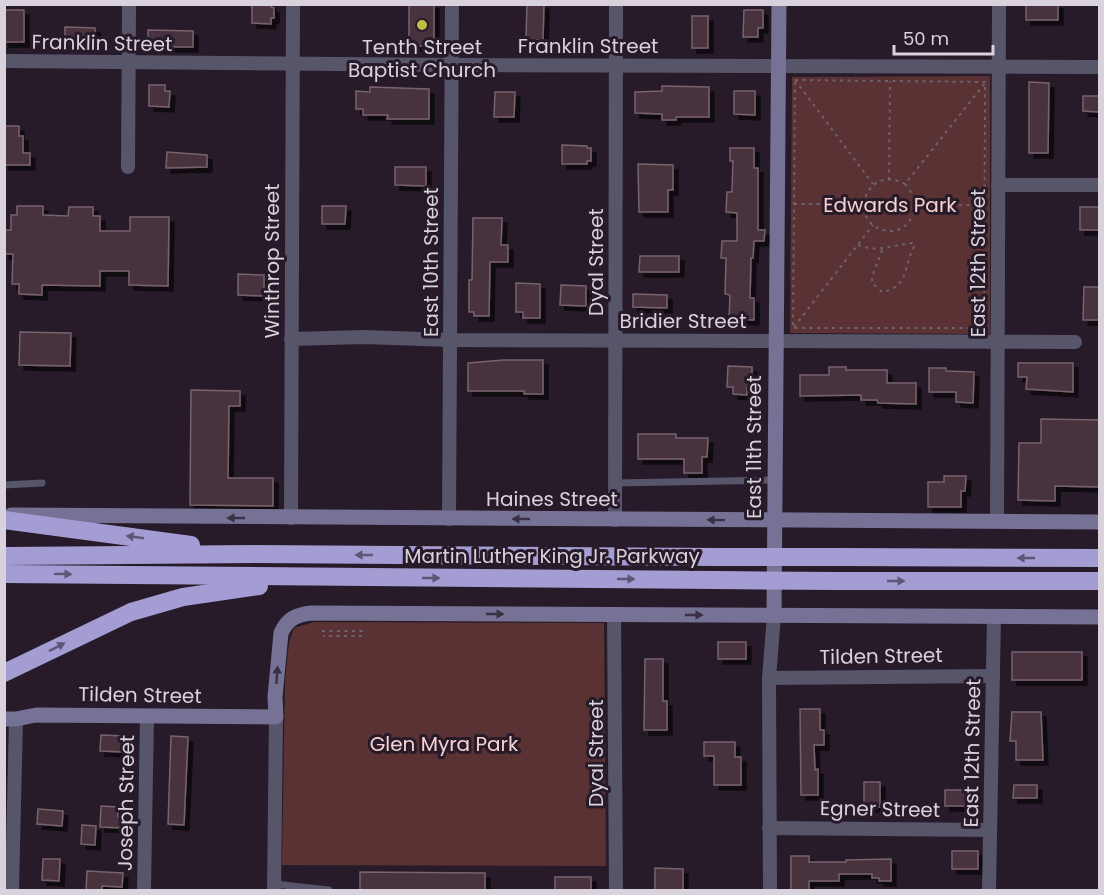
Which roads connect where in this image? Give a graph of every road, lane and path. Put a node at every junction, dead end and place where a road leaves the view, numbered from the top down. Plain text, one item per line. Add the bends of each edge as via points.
1 (129, 4) edge
2 (293, 4) edge
3 (452, 4) edge
4 (616, 4) edge
5 (779, 4) edge
6 (999, 4) edge
7 (4, 61) edge
8 (129, 63) junction
9 (292, 64) junction
10 (452, 66) junction
11 (616, 66) junction
12 (778, 66) junction
13 (1100, 67) edge
14 (994, 72) junction
15 (795, 80) junction
16 (890, 81) junction
17 (985, 82) junction
18 (128, 167) dead end
19 (889, 180) junction
20 (873, 184) junction
21 (905, 184) junction
22 (998, 185) junction
23 (1100, 185) edge
24 (794, 204) junction
25 (863, 204) junction
26 (985, 205) junction
27 (914, 207) junction
28 (873, 225) junction
29 (858, 245) junction
30 (883, 248) junction
31 (792, 328) junction
32 (291, 339) junction
33 (450, 340) junction
34 (616, 340) junction
35 (776, 341) junction
36 (997, 341) junction
37 (1075, 342) dead end
38 (775, 480) junction
39 (42, 483) dead end
40 (615, 483) junction
41 (4, 485) edge
42 (4, 518) edge
43 (291, 518) junction
44 (449, 519) junction
45 (615, 520) junction
46 (775, 521) junction
47 (998, 521) junction
48 (1100, 522) edge
49 (255, 554) junction
50 (4, 556) edge
51 (1100, 558) edge
52 (4, 574) edge
53 (352, 577) junction
54 (1100, 581) edge
55 (614, 615) junction
56 (774, 615) junction
57 (994, 616) junction
58 (1100, 617) edge
59 (322, 631) dead end
60 (323, 636) dead end
61 (4, 673) edge
62 (993, 676) junction
63 (769, 678) junction
64 (147, 717) junction
65 (276, 717) junction
66 (10, 719) edge
67 (769, 828) junction
68 (990, 830) junction
69 (8, 867) edge
70 (274, 887) edge
71 (328, 890) edge
72 (12, 891) edge
73 (144, 891) edge
74 (616, 891) edge
75 (770, 891) edge
76 (989, 891) edge

1 - 8 street
2 - 9 street, Winthrop Street
3 - 10 street, East 10th Street
4 - 11 street, Dyal Street
5 - 12 street, East 11th Street
6 - 14 street, East 12th Street
7 - 8 street, Franklin Street
8 - 9 street, Franklin Street
8 - 18 street
9 - 10 street, Franklin Street
9 - 32 street, Winthrop Street
10 - 11 street, Franklin Street
10 - 33 street, East 10th Street
11 - 12 street, Franklin Street
11 - 34 street, Dyal Street
12 - 14 street, Franklin Street
12 - 35 street, East 11th Street
13 - 14 street, Franklin Street
14 - 17 path
14 - 22 street, East 12th Street
15 - 16 path
15 - 20 path
15 - 24 path
16 - 17 path
16 - 19 path
17 - 21 path
17 - 26 path
19 - 20 path
19 - 21 path
20 - 25 path
21 - 27 path via 912,192
22 - 23 street
22 - 36 street, East 12th Street
24 - 25 path
24 - 31 path
25 - 28 path
26 - 27 path
26 - 31 path via 984,328
27 - 28 path via 910,219 899,230
28 - 29 path
29 - 30 path via 874,250
29 - 31 path
30 - 30 path via 915,245 903,279 891,290 882,292 872,283 872,277
32 - 33 street, Bridier Street
32 - 43 street, Winthrop Street
33 - 34 street, Bridier Street
33 - 44 street, East 10th Street
34 - 35 street, Bridier Street
34 - 40 street, Dyal Street
35 - 36 street, Bridier Street
35 - 38 street, East 11th Street
36 - 37 street, Bridier Street
36 - 47 street, East 12th Street
38 - 40 lane
38 - 46 street, East 11th Street
39 - 41 lane
40 - 45 street, Dyal Street
43 -> 42 street, Haines Street via 108,515
49 -> 42 highway
43 - 44 street, Haines Street
45 -> 44 street, Haines Street
46 -> 45 street, Haines Street
46 - 47 street, Haines Street
46 - 56 street, East 11th Street
47 - 48 street, Haines Street
49 - 50 highway, Martin Luther King Jr. Parkway
51 -> 49 highway, Martin Luther King Jr. Parkway, bridge
52 -> 53 highway, Martin Luther King Jr. Parkway
53 -> 54 highway, Martin Luther King Jr. Parkway, bridge
61 -> 53 highway via 113,619 157,603 208,592
55 -> 56 street
65 -> 55 street via 281,633 291,618 300,614
55 - 74 street, Dyal Street
56 - 57 street
56 - 63 street, East 11th Street
57 - 58 street
57 - 62 street, East 12th Street
59 - 60 path via 362,631 362,636
62 - 63 street, Tilden Street
62 - 68 street, East 12th Street
63 - 67 street, East 11th Street
64 - 65 street, Tilden Street
64 - 66 street, Tilden Street via 36,715
64 - 73 street, Joseph Street
65 - 70 street
66 - 69 street
67 - 68 street, Egner Street
67 - 75 street, East 11th Street
68 - 76 street, East 12th Street
69 - 72 street
70 - 71 lane

